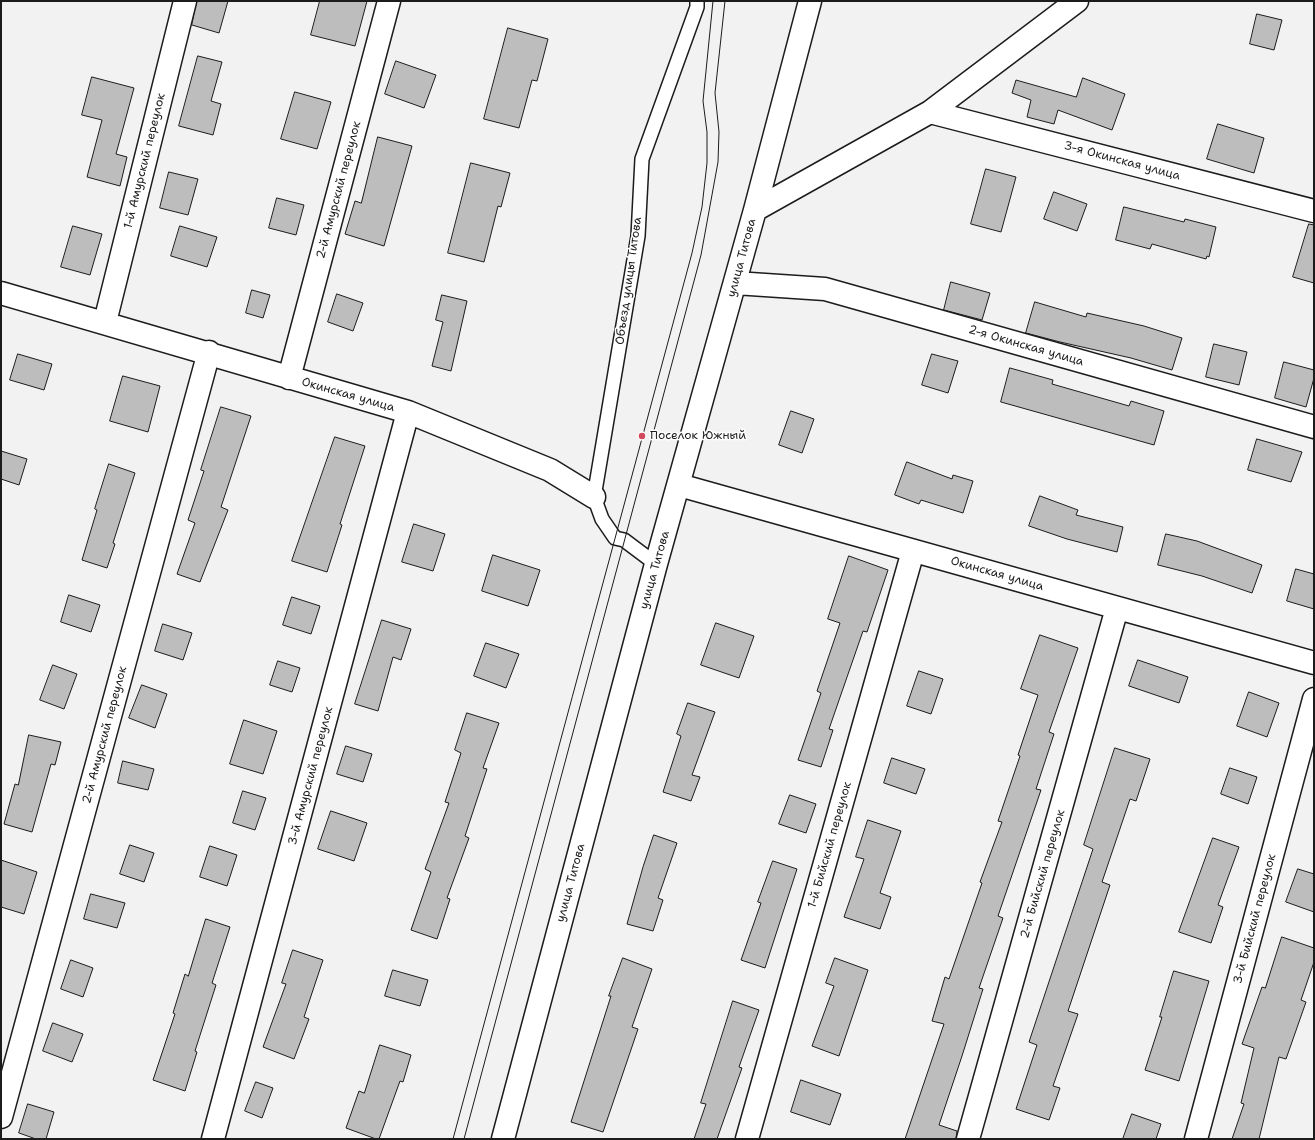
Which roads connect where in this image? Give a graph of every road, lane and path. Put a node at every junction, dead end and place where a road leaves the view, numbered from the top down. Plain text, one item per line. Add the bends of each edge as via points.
1 (185, 1) edge
2 (389, 1) edge
3 (697, 1) edge
4 (810, 1) edge
5 (1077, 1) edge
6 (930, 112) junction
7 (755, 210) junction
8 (1314, 211) edge
9 (735, 283) junction
10 (1, 293) edge
11 (105, 322) junction
12 (209, 352) junction
13 (289, 378) junction
14 (408, 412) junction
15 (1314, 426) edge
16 (679, 485) junction
17 (594, 497) junction
18 (913, 551) junction
19 (656, 564) junction
20 (1117, 608) junction
21 (1314, 664) edge
22 (1314, 699) edge
23 (1, 1118) edge
24 (213, 1139) edge
25 (502, 1139) edge
26 (746, 1139) edge
27 (968, 1139) edge
28 (1196, 1139) edge

1 - 11 street, 1-й Амурский переулок
2 - 13 street, 2-й Амурский переулок
3 - 17 lane, Объезд улицы Титова via 642,159 638,236
4 - 7 street, улица Титова
5 - 6 street
6 - 7 street
6 - 8 street, 3-я Окинская улица
7 - 9 street, улица Титова
9 - 15 street, 2-я Окинская улица via 825,289
9 - 16 street, улица Титова
10 - 11 street, Окинская улица
11 - 12 street, Окинская улица
12 - 13 street, Окинская улица
12 - 23 street, 2-й Амурский переулок
13 - 14 street, Окинская улица
14 - 17 street, Окинская улица via 550,470
14 - 24 street, 3-й Амурский переулок
16 - 18 street, Окинская улица
16 - 19 street, улица Титова
17 - 19 lane via 602,519 615,538 624,540
18 - 20 street, Окинская улица
18 - 26 street, 1-й Бийский переулок
19 - 25 street, улица Титова
20 - 21 street, Окинская улица
20 - 27 street, 2-й Бийский переулок
22 - 28 street, 3-й Бийский переулок

